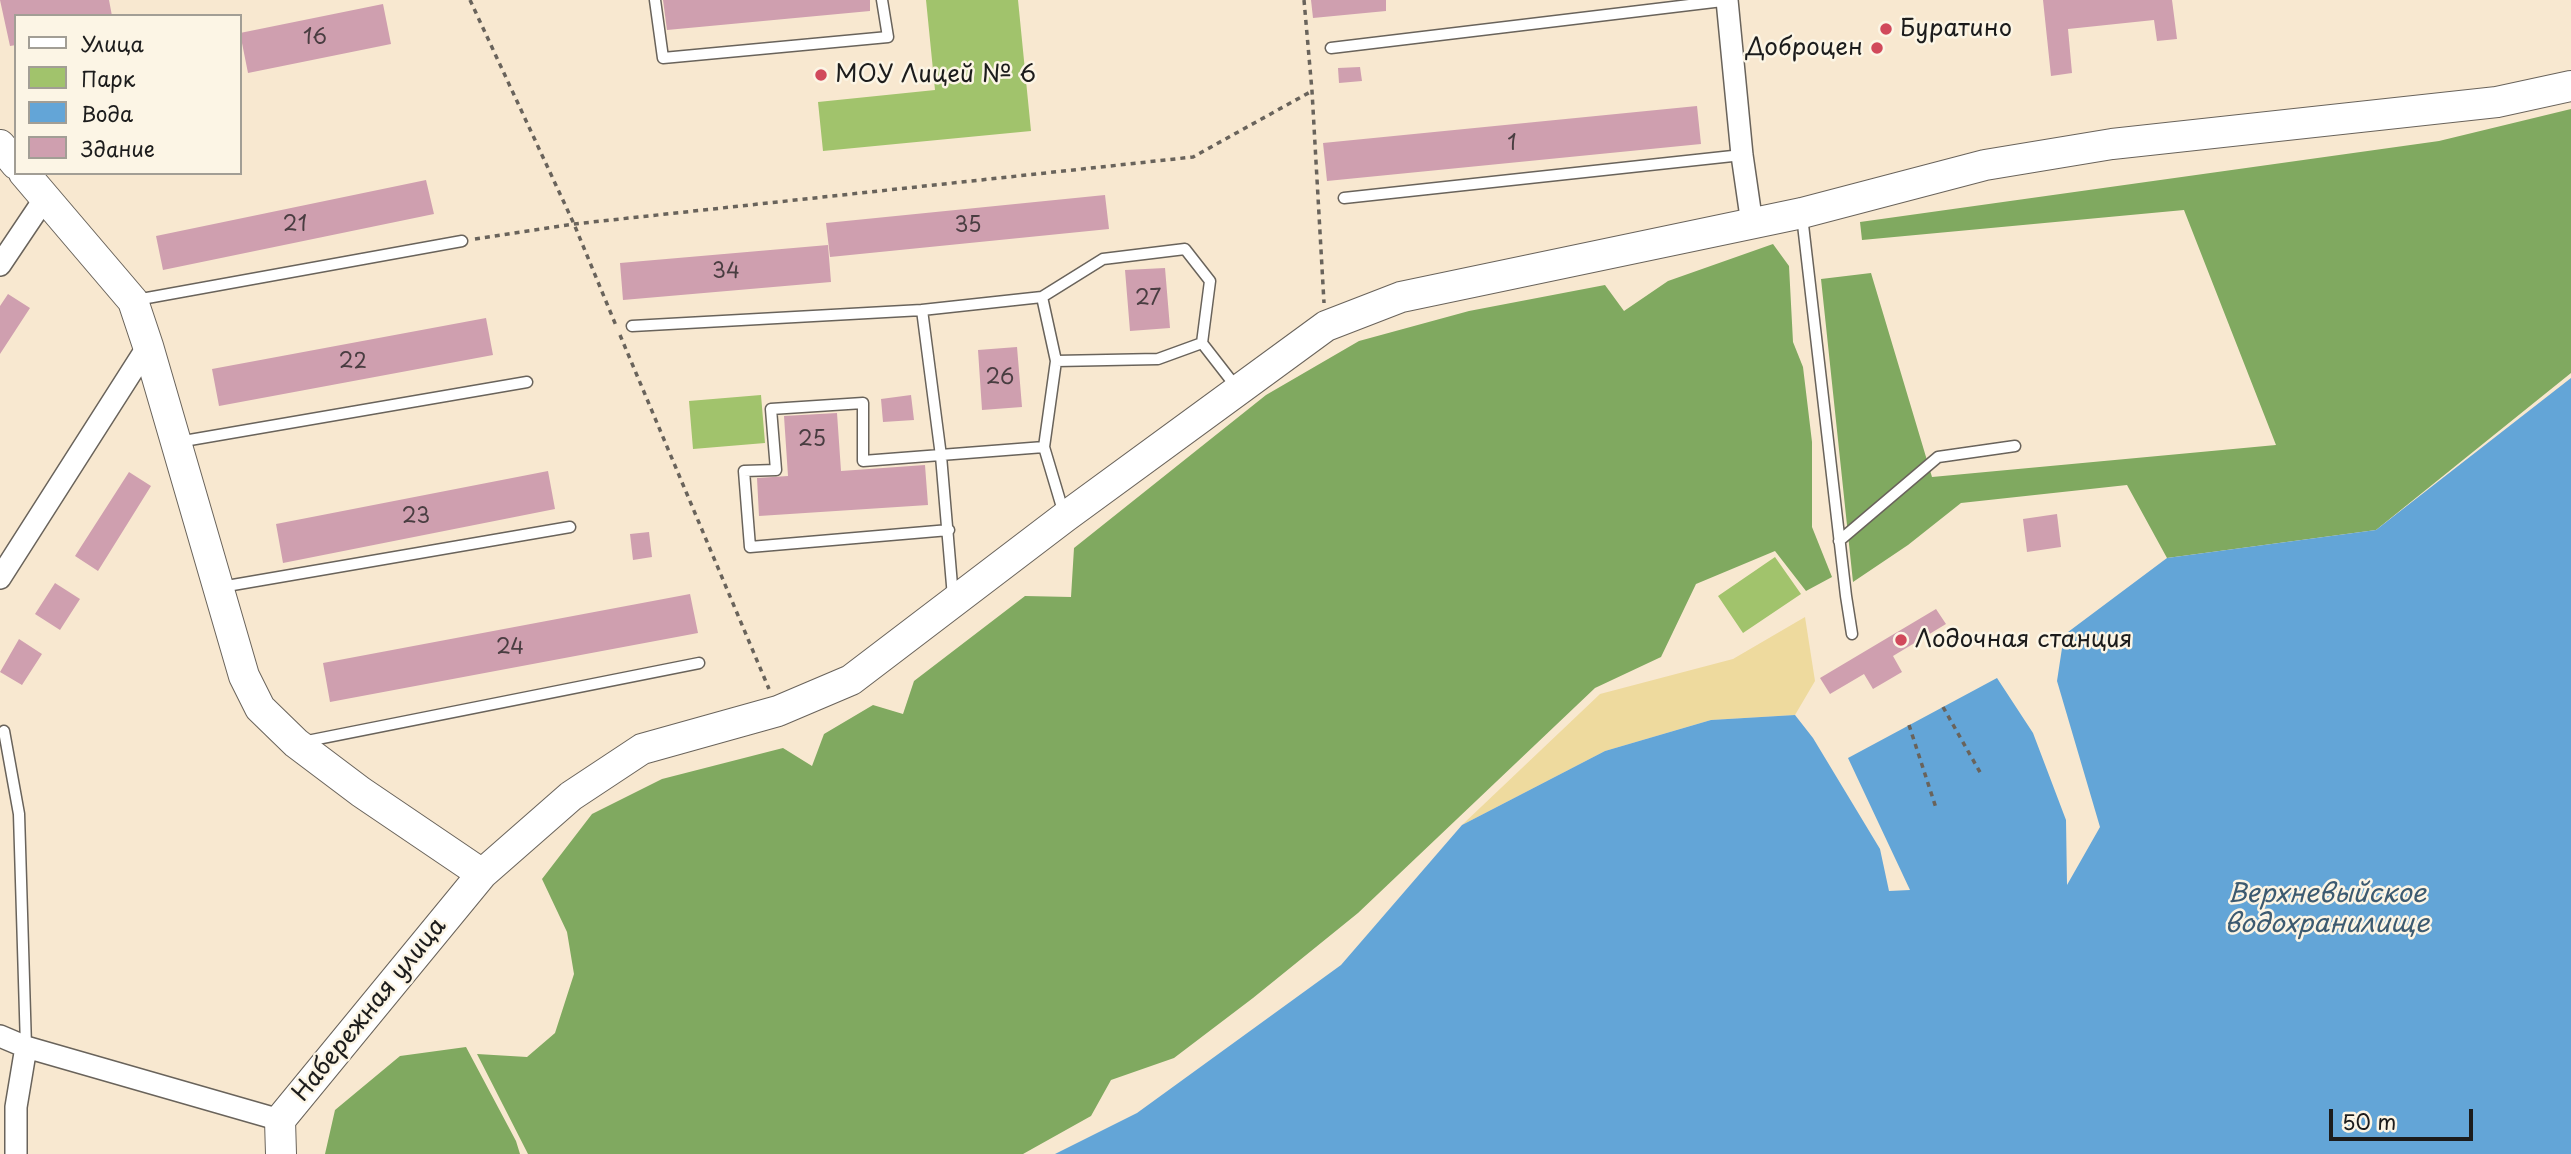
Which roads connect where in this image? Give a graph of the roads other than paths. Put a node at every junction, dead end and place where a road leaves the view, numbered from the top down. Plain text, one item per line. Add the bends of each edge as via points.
1 (655, 0) edge
2 (882, 0) edge
3 (1727, 0) edge
4 (1734, 0) edge
5 (1331, 48) dead end
6 (2571, 86) edge
7 (0, 145) edge
8 (1742, 155) junction
9 (14, 161) edge
10 (26, 175) edge
11 (45, 198) junction
12 (1344, 198) dead end
13 (1802, 213) junction
14 (1752, 224) junction
15 (462, 241) road end
16 (0, 265) edge
17 (1042, 297) junction
18 (133, 301) junction
19 (922, 310) junction
20 (632, 326) dead end
21 (1202, 342) junction
22 (148, 346) junction
23 (1056, 361) junction
24 (527, 382) dead end
25 (1237, 388) junction
26 (175, 442) junction
27 (2015, 446) dead end
28 (1044, 447) junction
29 (941, 456) junction
30 (1065, 517) junction
31 (570, 527) dead end
32 (949, 530) junction
33 (1839, 541) junction
34 (0, 578) edge
35 (219, 588) junction
36 (953, 603) junction
37 (1852, 634) dead end
38 (699, 663) dead end
39 (4, 731) dead end
40 (296, 743) junction
41 (482, 874) junction
42 (0, 1036) edge
43 (26, 1047) junction
44 (281, 1120) junction
45 (16, 1154) edge
46 (281, 1154) edge

1 - 2 lane via 663,58 888,37
3 - 4 lane
3 - 5 lane
3 - 8 street
6 - 13 street, Набережная улица via 2497,102 2099,146 1985,165
7 - 9 street
8 - 12 lane
8 - 14 street
10 - 11 street
11 - 16 street
11 - 18 street
13 - 14 street, Набережная улица
13 - 33 lane
14 - 25 street, Набережная улица via 1401,297 1326,326
15 - 18 lane
17 - 19 lane
17 - 21 lane via 1103,259 1185,249 1210,281
17 - 23 lane
18 - 22 street
19 - 20 lane
19 - 29 lane
21 - 23 lane via 1158,359
21 - 25 lane
22 - 26 street
22 - 34 street
23 - 28 lane
24 - 26 lane
25 - 30 street, Набережная улица
26 - 35 street
27 - 33 lane via 1938,457
28 - 29 lane
28 - 30 lane
29 - 32 lane
29 - 32 lane via 863,461 863,403 771,408 776,470 744,471 750,547
30 - 36 street, Набережная улица
31 - 35 lane
32 - 36 lane
33 - 37 lane
35 - 40 street via 244,676 260,708
36 - 41 street, Набережная улица via 851,680 778,710 642,749 571,796
38 - 40 lane
39 - 43 lane via 19,814
40 - 41 street
41 - 44 street, Набережная улица
42 - 43 street
43 - 44 street
43 - 45 street via 16,1107
44 - 46 street, Набережная улица

